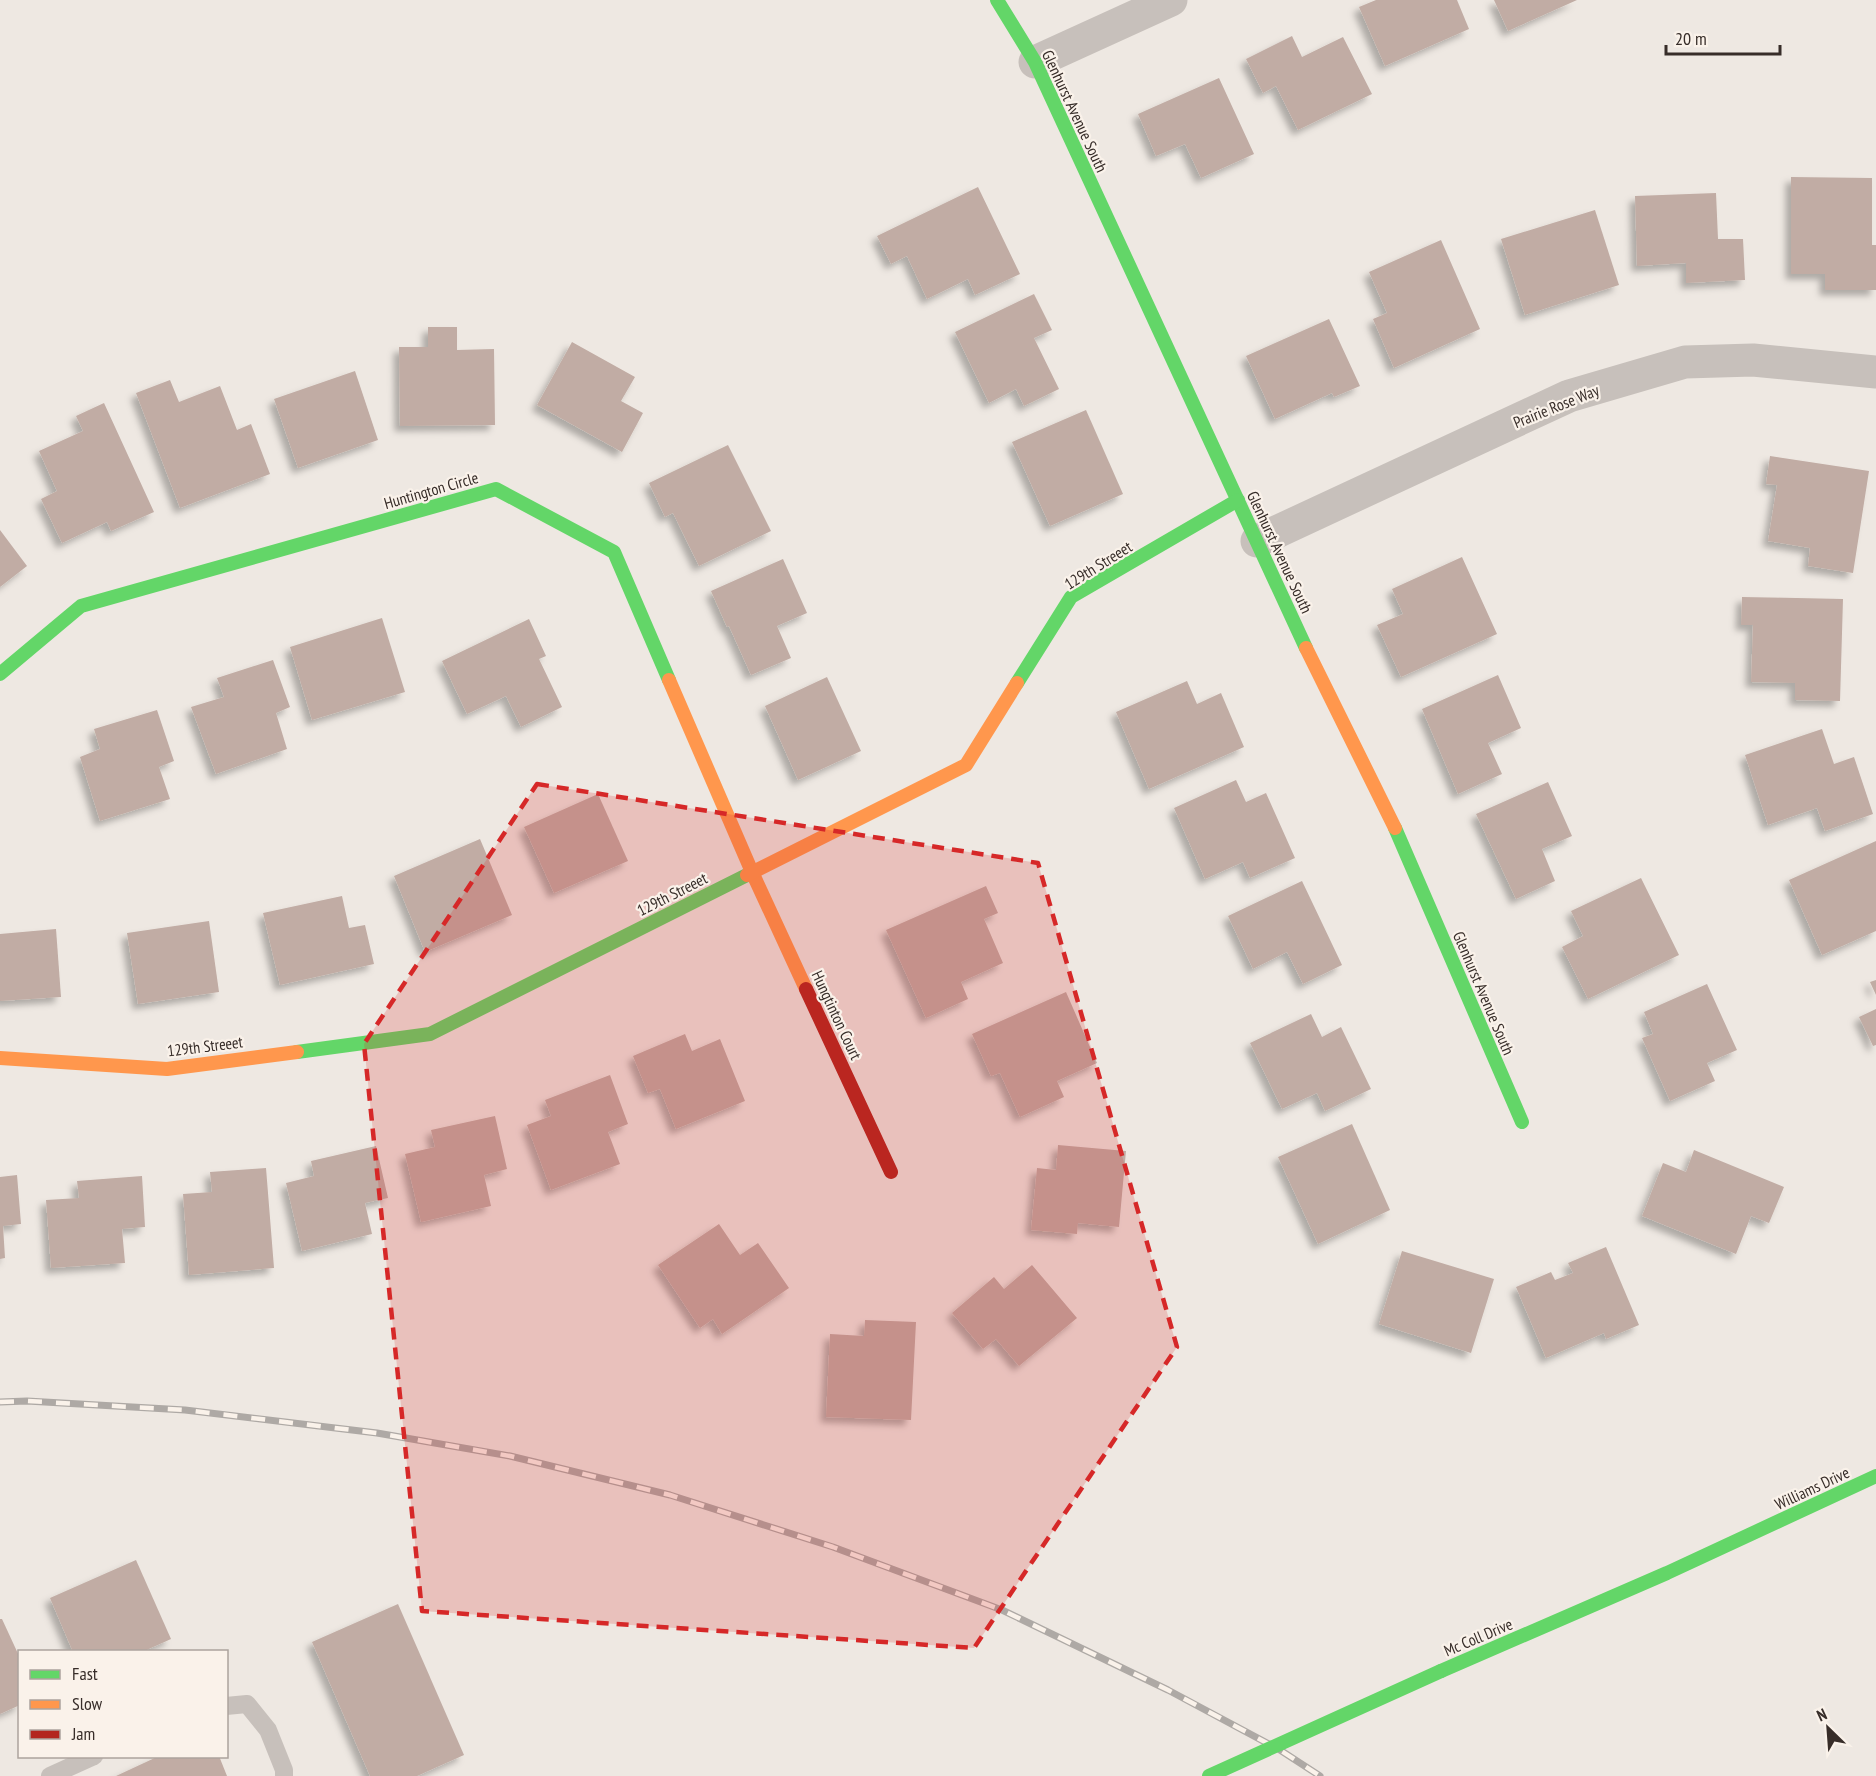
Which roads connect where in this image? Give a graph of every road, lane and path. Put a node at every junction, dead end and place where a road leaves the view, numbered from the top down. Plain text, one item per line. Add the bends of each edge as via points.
1 (997, 0) edge
2 (1171, 0) edge
3 (1035, 62) junction
4 (1876, 372) edge
5 (1238, 501) junction
6 (1257, 541) junction
7 (0, 674) edge
8 (752, 872) junction
9 (0, 1058) edge
10 (1522, 1122) dead end
11 (891, 1172) dead end
12 (1876, 1476) edge
13 (1761, 1529) joint
14 (228, 1706) edge
15 (90, 1758) edge
16 (50, 1776) edge
17 (284, 1776) edge
18 (1209, 1776) edge

1 - 3 street, Glenhurst Avenue South
2 - 3 street
3 - 5 street, Glenhurst Avenue South
4 - 6 street, Prairie Rose Way via 1754,360 1685,362 1569,396
5 - 6 street, Glenhurst Avenue South
5 - 8 street, 129th Streeet via 1071,597 966,765
6 - 10 street, Glenhurst Avenue South via 1388,812
7 - 8 street, Huntington Circle via 81,606 496,489 614,552
8 - 9 street, 129th Streeet via 429,1034 167,1069
8 - 11 street, Hungtinton Court
12 - 13 street, Williams Drive
13 - 18 street, Mc Coll Drive, bridge
14 - 17 lane via 247,1704 268,1730
15 - 16 lane

